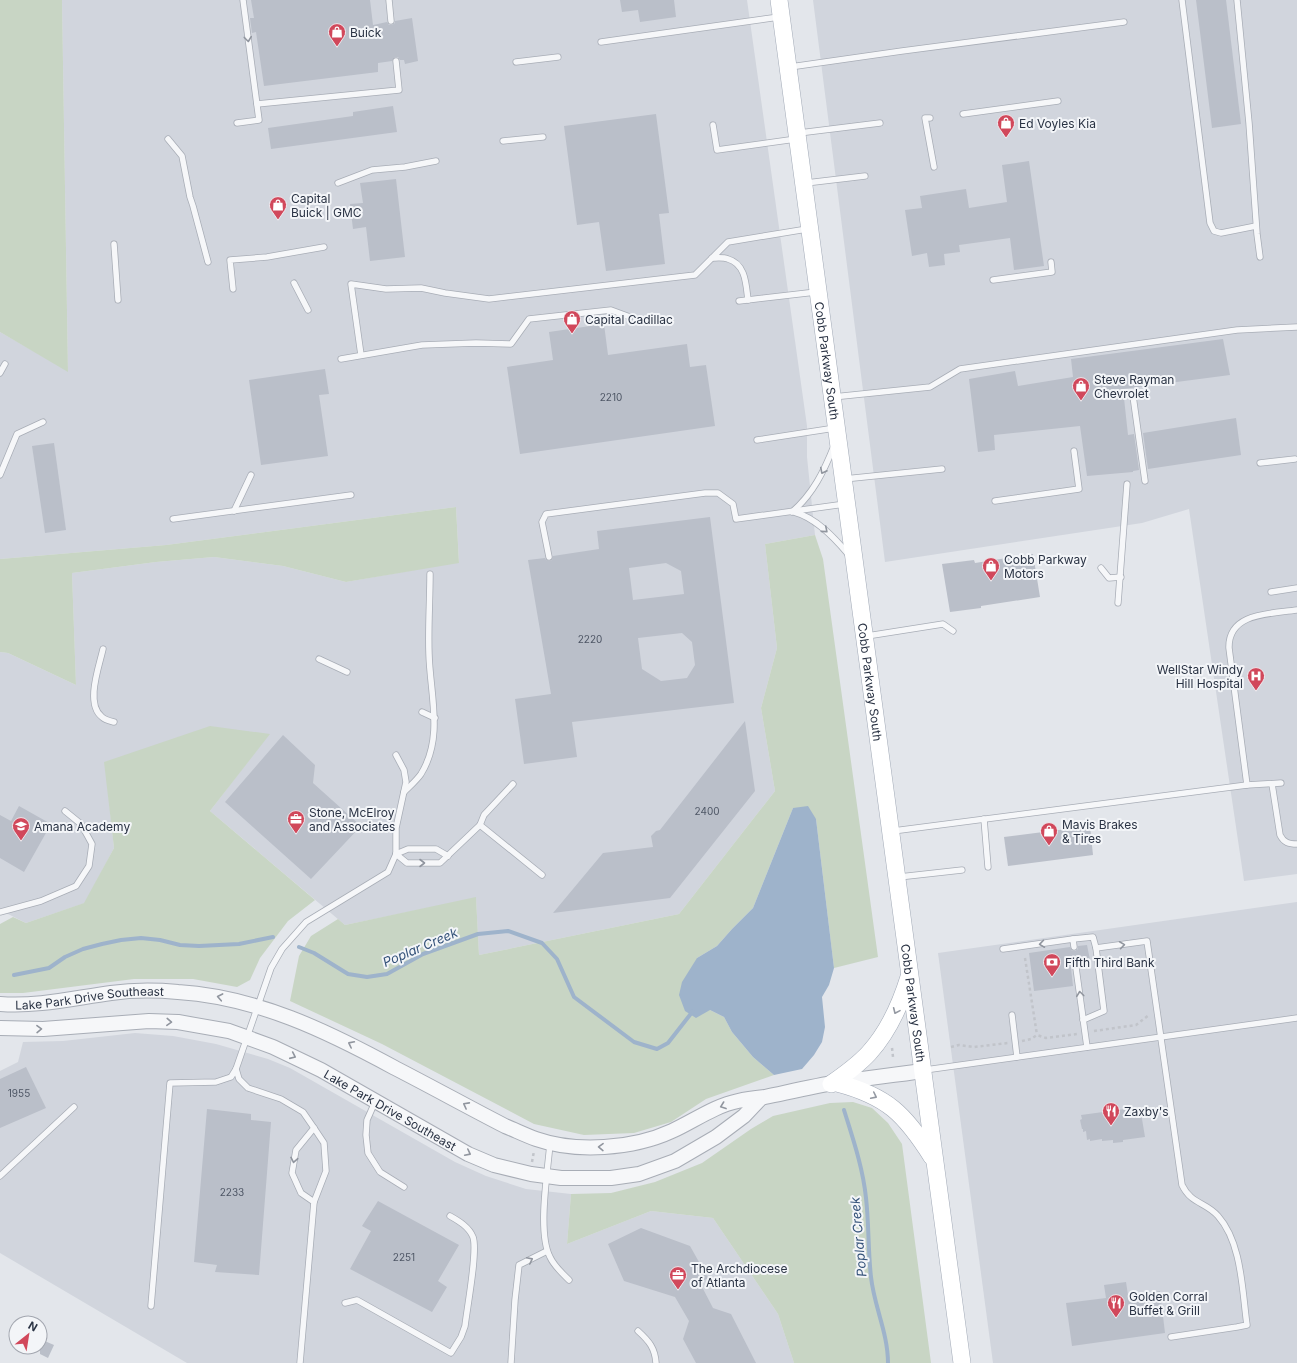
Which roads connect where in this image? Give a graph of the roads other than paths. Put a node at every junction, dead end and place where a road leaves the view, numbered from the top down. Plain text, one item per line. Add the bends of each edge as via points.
1 (243, 0) edge
2 (389, 0) edge
3 (1182, 0) edge
4 (1237, 0) edge
5 (780, 8) edge
6 (391, 21) dead end
7 (1124, 22) dead end
8 (601, 42) dead end
9 (558, 57) dead end
10 (396, 61) dead end
11 (516, 62) dead end
12 (788, 67) junction
13 (1058, 101) dead end
14 (257, 104) junction
15 (963, 114) dead end
16 (930, 118) dead end
17 (237, 123) dead end
18 (880, 123) dead end
19 (713, 125) dead end
20 (797, 136) junction
21 (543, 137) dead end
22 (168, 139) dead end
23 (503, 141) dead end
24 (436, 161) dead end
25 (934, 167) dead end
26 (865, 176) dead end
27 (338, 184) dead end
28 (804, 184) junction
29 (1256, 226) junction
30 (810, 228) junction
31 (114, 244) dead end
32 (324, 247) dead end
33 (1260, 257) dead end
34 (712, 258) junction
35 (208, 262) dead end
36 (1051, 262) dead end
37 (993, 280) dead end
38 (294, 283) dead end
39 (233, 289) dead end
40 (818, 291) junction
41 (118, 300) dead end
42 (748, 300) junction
43 (739, 301) dead end
44 (308, 310) dead end
45 (630, 317) dead end
46 (1297, 327) edge
47 (362, 355) junction
48 (341, 359) dead end
49 (5, 364) dead end
50 (0, 373) edge
51 (1133, 396) dead end
52 (833, 397) junction
53 (43, 422) dead end
54 (838, 431) junction
55 (757, 440) dead end
56 (1074, 451) dead end
57 (1295, 459) dead end
58 (1260, 463) dead end
59 (942, 470) dead end
60 (0, 475) edge
61 (251, 475) dead end
62 (844, 479) junction
63 (1145, 481) dead end
64 (1128, 484) dead end
65 (351, 494) dead end
66 (995, 501) dead end
67 (847, 504) junction
68 (234, 511) junction
69 (791, 512) junction
70 (173, 519) dead end
71 (550, 557) dead end
72 (855, 562) junction
73 (1101, 568) dead end
74 (430, 574) dead end
75 (1121, 577) junction
76 (1297, 588) edge
77 (1271, 592) dead end
78 (1118, 603) dead end
79 (1297, 610) edge
80 (953, 631) dead end
81 (865, 636) junction
82 (103, 649) dead end
83 (319, 659) dead end
84 (347, 672) dead end
85 (422, 712) dead end
86 (435, 718) junction
87 (114, 722) dead end
88 (396, 754) dead end
89 (1282, 783) dead end
90 (513, 784) dead end
91 (1272, 784) junction
92 (1247, 785) junction
93 (404, 792) junction
94 (65, 811) dead end
95 (984, 819) junction
96 (480, 825) junction
97 (891, 831) junction
98 (1297, 844) edge
99 (396, 854) junction
100 (448, 856) junction
101 (988, 867) dead end
102 (962, 870) dead end
103 (542, 875) dead end
104 (897, 877) junction
105 (0, 912) edge
106 (1073, 939) junction
107 (1074, 947) dead end
108 (1096, 948) junction
109 (1003, 949) dead end
110 (1076, 968) dead end
111 (910, 974) junction
112 (0, 1004) edge
113 (258, 1006) junction
114 (1012, 1015) dead end
115 (1297, 1018) edge
116 (1083, 1020) junction
117 (0, 1028) edge
118 (246, 1038) junction
119 (1161, 1038) junction
120 (1087, 1048) junction
121 (1017, 1057) junction
122 (236, 1069) junction
123 (923, 1071) junction
124 (834, 1083) junction
125 (761, 1098) junction
126 (375, 1101) junction
127 (74, 1108) dead end
128 (314, 1128) junction
129 (550, 1142) junction
130 (935, 1162) junction
131 (0, 1176) edge
132 (547, 1176) junction
133 (404, 1187) dead end
134 (314, 1202) junction
135 (450, 1216) dead end
136 (547, 1251) junction
137 (569, 1280) dead end
138 (345, 1303) dead end
139 (151, 1306) dead end
140 (638, 1332) dead end
141 (1171, 1336) dead end
142 (300, 1363) edge
143 (511, 1363) edge
144 (656, 1363) edge
145 (962, 1363) edge

1 -> 14 lane
2 - 6 lane
3 - 29 lane via 1210,223 1214,231 1221,233
4 - 29 lane
5 - 8 lane
5 - 12 main road, Cobb Parkway South
7 - 12 lane
9 - 11 lane
10 - 14 lane via 399,90
12 - 20 main road, Cobb Parkway South
13 - 15 lane
14 - 17 lane via 259,120
16 - 25 lane via 925,118
18 - 20 lane
19 - 20 lane via 717,150
20 - 28 main road, Cobb Parkway South
21 - 23 lane
22 - 35 lane via 182,156
24 - 27 lane via 372,170
26 - 28 lane
28 - 30 main road, Cobb Parkway South
29 - 33 lane
30 - 34 lane via 728,242
30 - 40 main road, Cobb Parkway South
31 - 41 lane
32 - 39 lane via 267,257 230,260
34 - 42 lane via 728,259 740,266 745,277
34 - 47 lane via 695,275 489,299 421,288 386,289 351,284
36 - 37 lane via 1052,272
38 - 44 lane
40 - 42 lane
40 - 52 main road, Cobb Parkway South
42 - 43 lane
45 - 47 lane via 611,310 530,319 511,344 422,345
46 - 52 lane via 1237,330 960,370 930,387
47 - 48 lane
49 - 50 lane
51 - 63 lane
52 - 54 main road, Cobb Parkway South
53 - 60 lane via 17,434
54 - 55 lane
54 - 62 main road, Cobb Parkway South
54 -> 69 lane via 815,487
56 - 66 lane via 1079,489
57 - 58 lane
59 - 62 lane
61 - 68 lane
62 - 67 main road, Cobb Parkway South
64 - 75 lane
65 - 68 lane
67 - 69 lane
67 - 72 main road, Cobb Parkway South
68 - 70 lane
69 - 71 lane via 736,519 733,504 718,493 705,493 546,514 542,522
69 -> 72 lane via 809,518 839,543
72 - 81 main road, Cobb Parkway South
73 - 75 lane via 1109,578
74 - 86 lane via 429,654
75 - 78 lane
76 - 77 lane
79 - 92 lane via 1250,617 1238,625 1230,639 1229,648
80 - 81 lane via 943,624
81 - 97 main road, Cobb Parkway South
82 - 87 lane via 94,688 94,706 102,718
83 - 84 lane
85 - 86 lane
86 - 93 lane via 429,760 420,775
88 - 93 lane via 404,770
89 - 91 lane
90 - 96 lane via 484,815
91 - 92 lane
91 - 98 lane via 1282,840
92 - 95 lane
93 - 99 lane via 396,828
94 - 105 lane via 81,824 92,844 89,866 76,886
95 - 97 lane
95 - 101 lane
96 - 100 lane
96 - 103 lane
97 - 104 main road, Cobb Parkway South
99 - 100 lane via 408,849 436,849
99 -> 100 lane via 407,863 440,863
99 - 113 lane via 388,872 306,922 277,956
102 - 104 lane
104 - 111 main road, Cobb Parkway South
106 - 107 lane
106 - 108 lane via 1093,937
106 -> 109 lane
108 - 116 lane via 1104,1011
108 -> 119 lane via 1147,941
116 -> 110 lane
111 - 123 main road, Cobb Parkway South
111 -> 124 main road via 893,1016 878,1042 859,1063
113 -> 112 street, Lake Park Drive Southeast via 202,994 162,992 113,993 41,1003
113 - 118 lane
129 -> 113 street, Lake Park Drive Southeast via 505,1126 324,1031
114 - 121 lane
115 - 119 lane
116 - 120 lane
117 -> 118 street, Lake Park Drive Southeast via 43,1029 149,1021 178,1022 229,1031
118 - 122 lane
118 -> 126 street, Lake Park Drive Southeast via 321,1070
119 - 120 lane
119 - 141 lane via 1182,1184 1189,1196 1216,1214 1231,1236 1237,1255 1247,1324 1237,1328
120 - 121 lane
121 - 123 lane
122 - 128 lane via 239,1079 248,1088 281,1099 303,1112
122 - 139 lane via 231,1077 220,1081 170,1083
123 - 124 street, Lake Park Drive Southeast
123 - 130 main road, Cobb Parkway South
124 - 125 street, Lake Park Drive Southeast
124 -> 130 main road via 870,1094 893,1108 907,1121
125 -> 129 street, Lake Park Drive Southeast via 730,1103 711,1110 673,1131 635,1144 596,1147
125 - 132 street, Lake Park Drive Southeast via 744,1116 716,1137 665,1165 639,1174 611,1178
126 -> 132 street, Lake Park Drive Southeast via 468,1154 494,1165
126 - 133 lane via 367,1120 368,1153 380,1172
127 - 131 lane
128 - 134 lane via 324,1143 326,1171
128 -> 134 lane via 296,1150 292,1173 301,1193
129 - 132 lane
130 - 145 main road, Cobb Parkway South
132 - 136 lane via 544,1236
134 - 142 lane
135 - 138 lane via 464,1224 472,1236 475,1250 465,1326 451,1354 357,1300
136 - 137 lane via 555,1266
143 -> 136 lane via 519,1265
140 - 144 lane via 649,1341 656,1354

